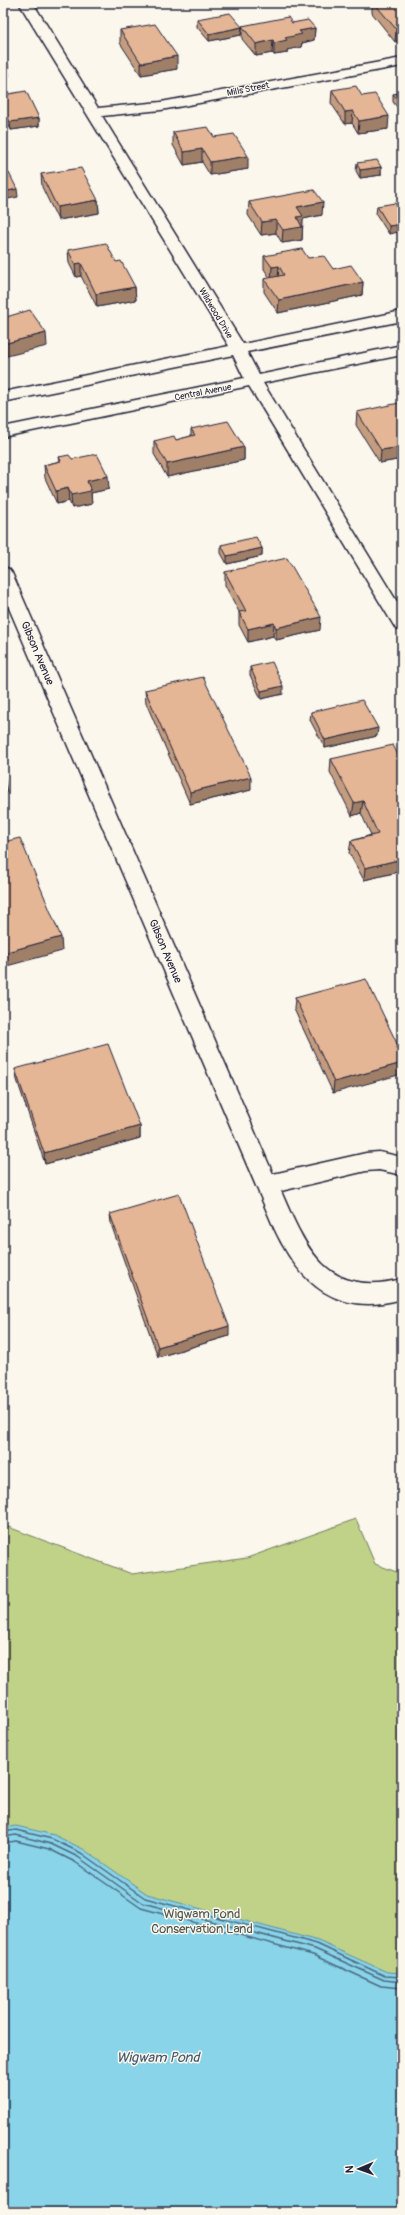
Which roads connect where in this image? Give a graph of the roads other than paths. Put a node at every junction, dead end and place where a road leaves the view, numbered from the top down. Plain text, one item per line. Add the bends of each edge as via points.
1 (26, 3) edge
2 (402, 62) edge
3 (94, 113) junction
4 (402, 316) edge
5 (238, 349) junction
6 (402, 350) edge
7 (254, 381) junction
8 (3, 397) edge
9 (3, 432) edge
10 (3, 573) edge
11 (402, 625) edge
12 (402, 1166) edge
13 (268, 1185) junction
14 (402, 1290) edge

1 - 3 street, Wildwood Drive
2 - 3 street, Mills Street via 161,106
3 - 5 street, Wildwood Drive
4 - 5 street
5 - 7 street, Wildwood Drive
5 - 8 street
6 - 7 street, Central Avenue
7 - 9 street, Central Avenue
7 - 11 street, Wildwood Drive
10 - 13 street, Gibson Avenue
12 - 13 street via 379,1161 366,1162
13 - 14 street, Gibson Avenue via 285,1228 307,1264 319,1277 333,1287 364,1293

